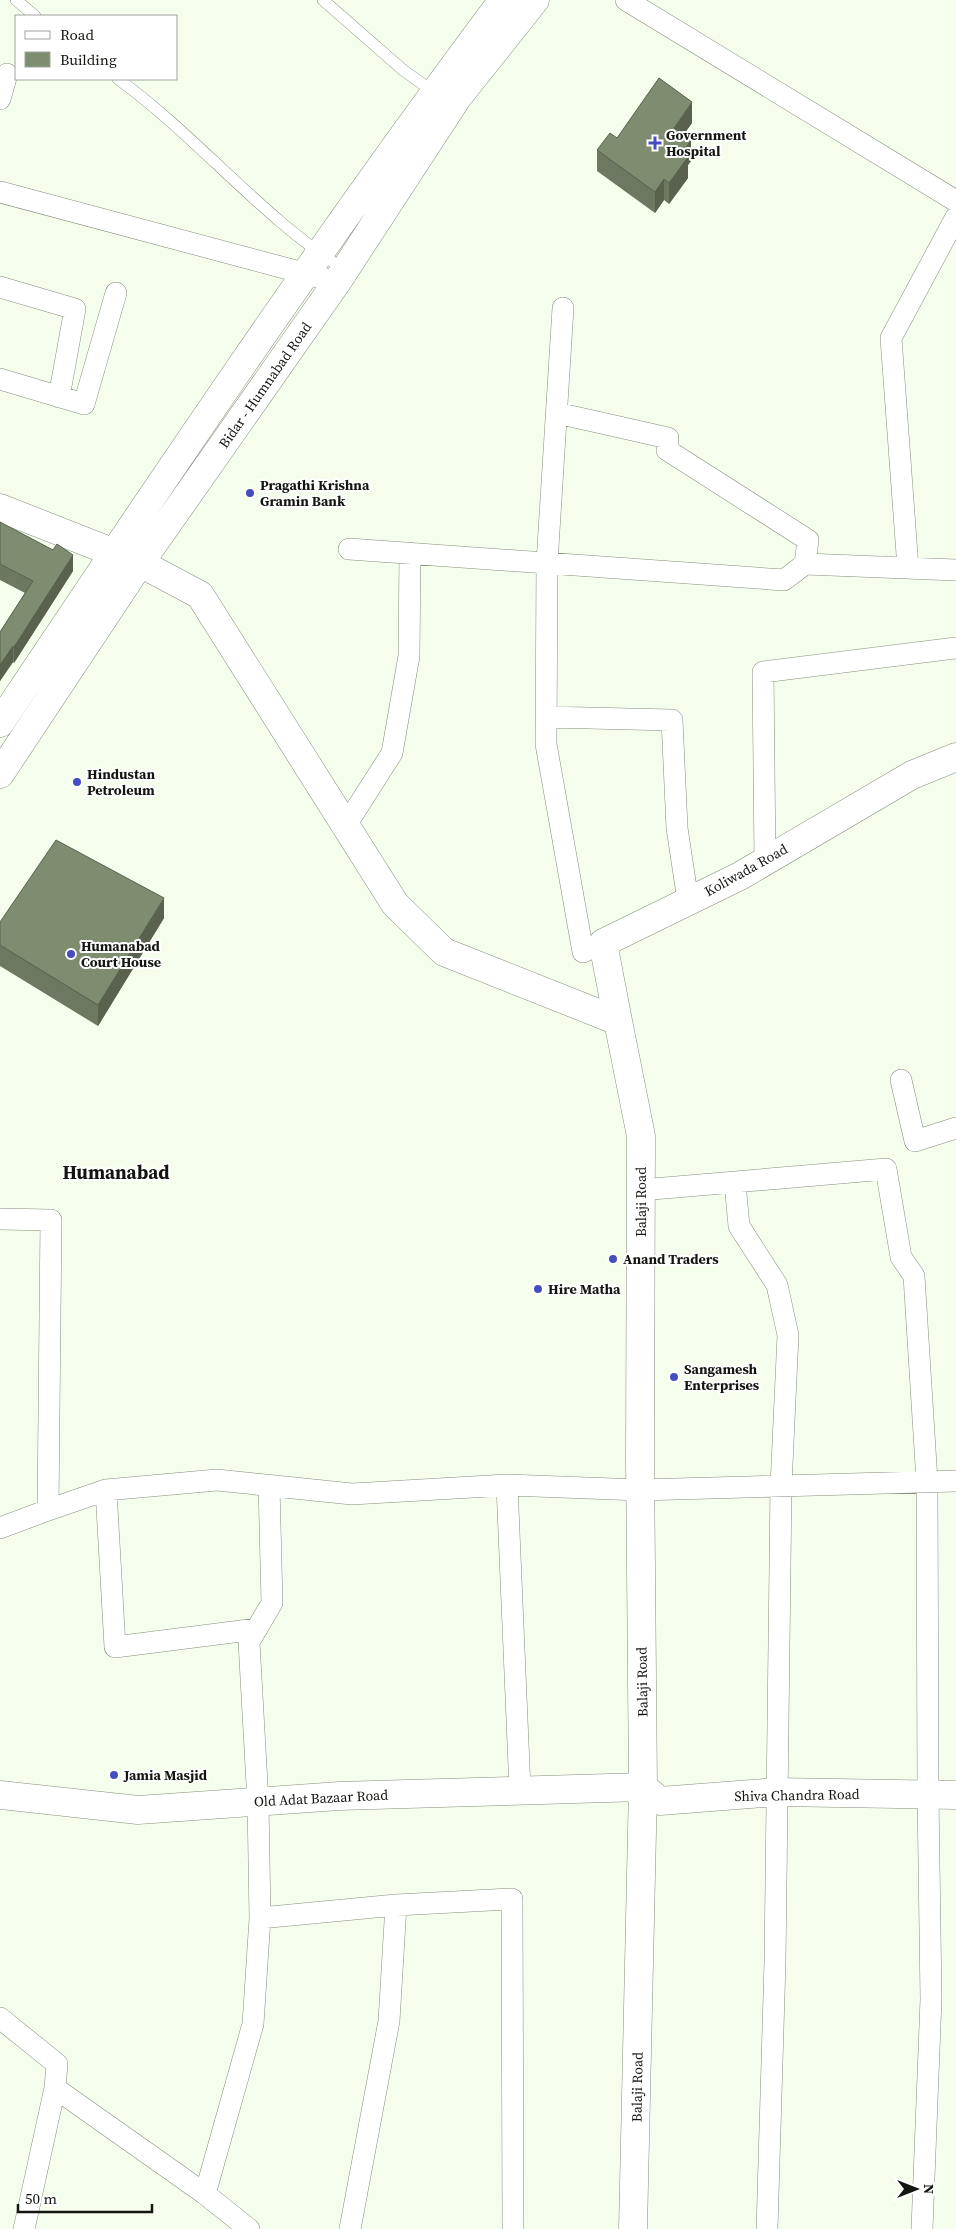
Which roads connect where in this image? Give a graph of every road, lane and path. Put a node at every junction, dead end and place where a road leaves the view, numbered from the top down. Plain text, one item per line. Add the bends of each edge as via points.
1 (16, 0) edge
2 (322, 0) edge
3 (503, 0) edge
4 (535, 0) edge
5 (626, 0) edge
6 (34, 15) edge
7 (7, 74) dead end
8 (119, 80) edge
9 (0, 99) edge
10 (443, 99) junction
11 (0, 192) edge
12 (956, 201) edge
13 (956, 217) edge
14 (312, 264) junction
15 (341, 276) junction
16 (0, 287) edge
17 (116, 293) dead end
18 (563, 308) dead end
19 (0, 379) edge
20 (59, 397) junction
21 (556, 413) junction
22 (0, 508) edge
23 (350, 549) dead end
24 (114, 553) junction
25 (410, 553) junction
26 (140, 563) junction
27 (547, 563) junction
28 (805, 564) junction
29 (908, 568) junction
30 (956, 570) edge
31 (956, 648) edge
32 (546, 717) junction
33 (0, 723) edge
34 (956, 756) edge
35 (0, 774) edge
36 (346, 825) junction
37 (764, 861) junction
38 (688, 902) junction
39 (603, 943) junction
40 (618, 1021) junction
41 (901, 1080) dead end
42 (956, 1128) edge
43 (735, 1183) junction
44 (641, 1190) junction
45 (0, 1219) edge
46 (927, 1481) junction
47 (956, 1481) edge
48 (269, 1485) junction
49 (507, 1485) junction
50 (781, 1486) junction
51 (106, 1490) junction
52 (640, 1490) junction
53 (48, 1510) junction
54 (0, 1528) edge
55 (257, 1629) junction
56 (643, 1787) junction
57 (520, 1790) junction
58 (777, 1792) junction
59 (928, 1794) junction
60 (0, 1795) edge
61 (956, 1795) edge
62 (258, 1802) junction
63 (396, 1906) junction
64 (260, 1918) junction
65 (0, 2018) edge
66 (55, 2088) junction
67 (204, 2194) junction
68 (24, 2229) edge
69 (249, 2229) edge
70 (350, 2229) edge
71 (512, 2229) edge
72 (634, 2229) edge
73 (767, 2229) edge
74 (922, 2229) edge

1 - 6 lane
2 - 10 lane via 403,70
3 - 10 street, Bidar - Humnabad Road
4 - 10 street, Bidar - Humnabad Road
5 - 12 street
7 - 9 street
8 - 14 lane via 192,139 255,200
10 - 14 street, Bidar - Humnabad Road
10 - 15 street, Bidar - Humnabad Road
11 - 14 street
13 - 29 street via 891,338
14 - 15 street
14 - 24 street, Bidar - Humnabad Road
15 - 26 street, Bidar - Humnabad Road
16 - 20 street via 75,309
17 - 20 street via 84,404
18 - 21 street
19 - 20 street
21 - 27 street
21 - 28 street via 668,438 667,450 808,540
22 - 24 street
23 - 25 street
24 - 26 street
24 - 33 street, Bidar - Humnabad Road
25 - 27 street
25 - 36 street via 409,656 392,753
26 - 35 street, Bidar - Humnabad Road
26 - 36 street via 200,595
27 - 28 street via 784,580
27 - 32 street
28 - 29 street
29 - 30 street
31 - 37 street via 763,672
32 - 38 street via 672,720 677,828
32 - 39 street via 546,744 583,952
34 - 37 street, Koliwada Road via 912,775
36 - 40 street via 395,904 444,952
37 - 38 street, Koliwada Road
38 - 39 street, Koliwada Road
39 - 40 street
40 - 44 street, Balaji Road via 641,1136
41 - 42 street via 915,1141
43 - 44 street
43 - 46 street via 886,1169 900,1257 914,1276
43 - 50 street via 739,1226 777,1285 788,1336
44 - 52 street, Balaji Road
45 - 53 street via 51,1220
46 - 47 street
46 - 50 street
46 - 59 street
48 - 49 street via 352,1494
48 - 51 street via 217,1480
48 - 55 street via 272,1603
49 - 52 street
49 - 57 street
50 - 52 street
50 - 58 street
51 - 53 street
51 - 55 street via 115,1647
52 - 56 street, Balaji Road
53 - 54 street
55 - 62 street via 249,1642
56 - 57 street, Old Adat Bazaar Road
56 - 58 street, Shiva Chandra Road via 660,1801
56 - 72 street, Balaji Road
57 - 62 street, Old Adat Bazaar Road
58 - 59 street, Shiva Chandra Road
58 - 73 street
59 - 61 street, Shiva Chandra Road
59 - 74 street via 931,1999
60 - 62 street, Old Adat Bazaar Road via 138,1810
62 - 64 street
63 - 64 street
63 - 70 street via 389,2021
63 - 71 street via 512,1899
64 - 67 street via 253,2024
65 - 66 street via 57,2064
66 - 67 street
66 - 68 street
67 - 69 street

